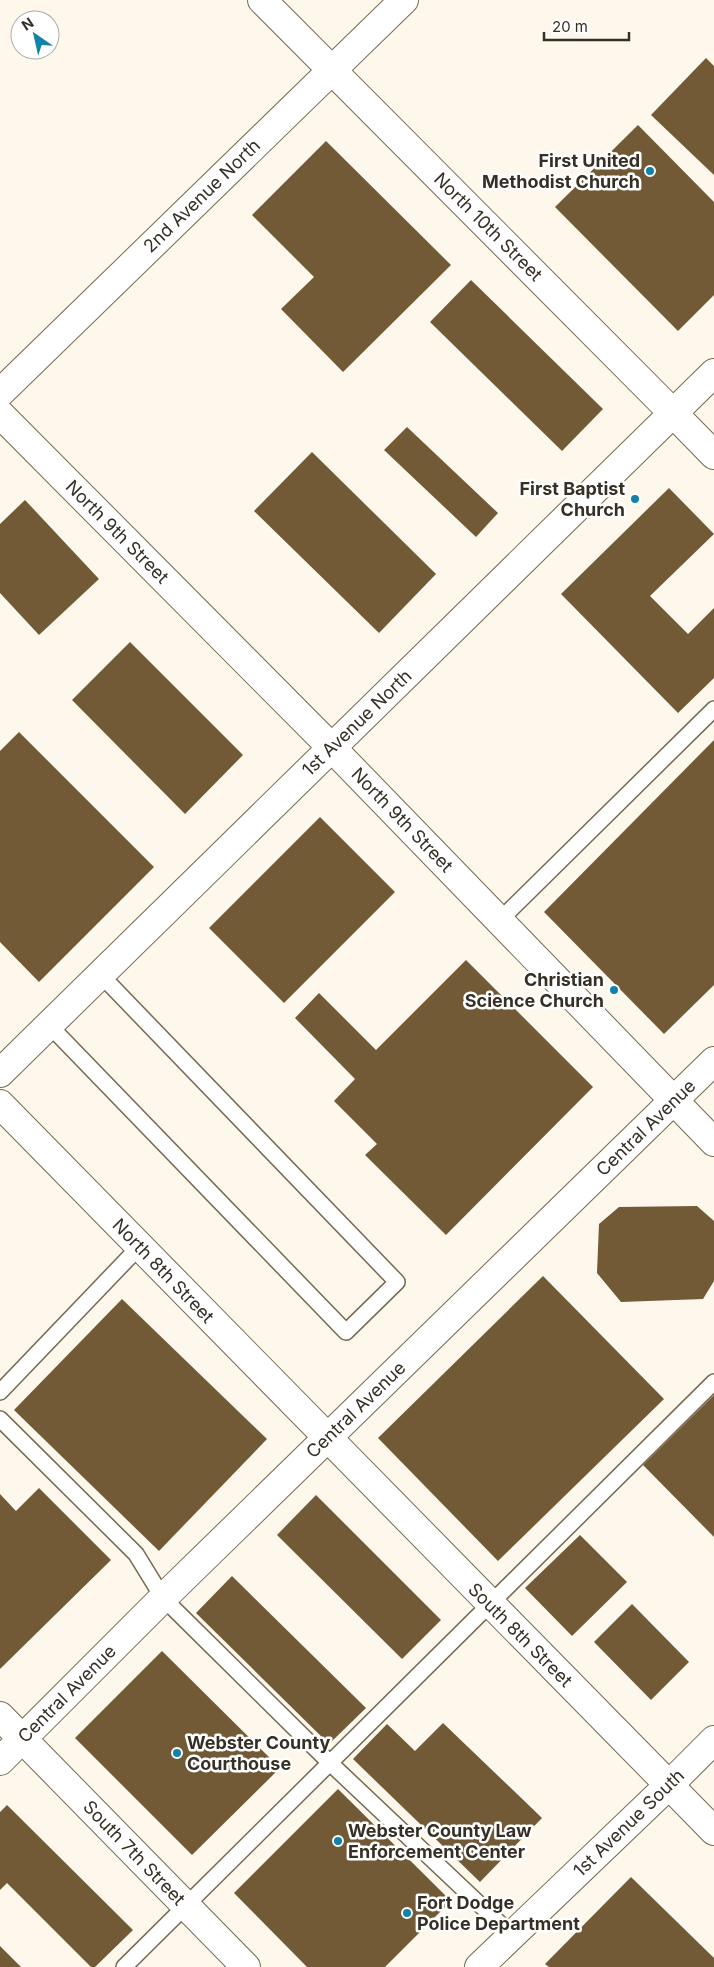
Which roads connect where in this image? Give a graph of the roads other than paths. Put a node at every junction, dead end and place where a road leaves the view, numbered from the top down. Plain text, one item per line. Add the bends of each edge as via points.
1 (262, 0) edge
2 (404, 0) edge
3 (332, 70) junction
4 (714, 373) edge
5 (0, 393) edge
6 (673, 413) junction
7 (0, 414) edge
8 (714, 455) edge
9 (714, 709) edge
10 (332, 748) junction
11 (499, 921) junction
12 (100, 974) junction
13 (49, 1025) junction
14 (714, 1062) edge
15 (0, 1072) edge
16 (674, 1101) junction
17 (0, 1104) edge
18 (714, 1142) edge
19 (139, 1247) junction
20 (714, 1382) edge
21 (0, 1392) edge
22 (0, 1419) edge
23 (326, 1438) junction
24 (163, 1598) junction
25 (490, 1604) junction
26 (0, 1716) edge
27 (22, 1739) junction
28 (714, 1740) edge
29 (0, 1761) edge
30 (329, 1762) junction
31 (669, 1785) junction
32 (714, 1831) edge
33 (185, 1905) junction
34 (512, 1935) junction
35 (124, 1967) edge
36 (246, 1967) edge
37 (479, 1967) edge

1 - 3 main road, North 10th Street
2 - 3 main road, 2nd Avenue North
3 - 5 main road, 2nd Avenue North
3 - 6 main road, North 10th Street
4 - 6 main road, 1st Avenue North
6 - 8 main road, North 10th Street
6 - 10 main road, 1st Avenue North
7 - 10 main road, North 9th Street
9 - 11 lane
10 - 11 main road, North 9th Street
10 - 12 main road, 1st Avenue North
11 - 16 main road, North 9th Street
12 - 13 main road, 1st Avenue North
12 - 13 lane via 397,1282 359,1320 346,1332
13 - 15 main road, 1st Avenue North
14 - 16 main road, Central Avenue
16 - 18 main road, North 9th Street
16 - 23 main road, Central Avenue
17 - 19 main road, North 8th Street
19 - 21 lane
19 - 23 main road, North 8th Street
20 - 25 lane
22 - 24 lane via 136,1554
23 - 24 main road, Central Avenue
23 - 25 main road, South 8th Street
24 - 27 main road, Central Avenue
24 - 30 lane
25 - 30 lane
25 - 31 main road, South 8th Street
26 - 27 main road, South 7th Street
27 - 29 main road, Central Avenue
27 - 33 main road, South 7th Street
28 - 31 main road, 1st Avenue South
30 - 33 lane
30 - 34 lane
31 - 32 main road, South 8th Street
31 - 34 main road, 1st Avenue South
33 - 35 lane
33 - 36 main road, South 7th Street
34 - 37 main road, 1st Avenue South

